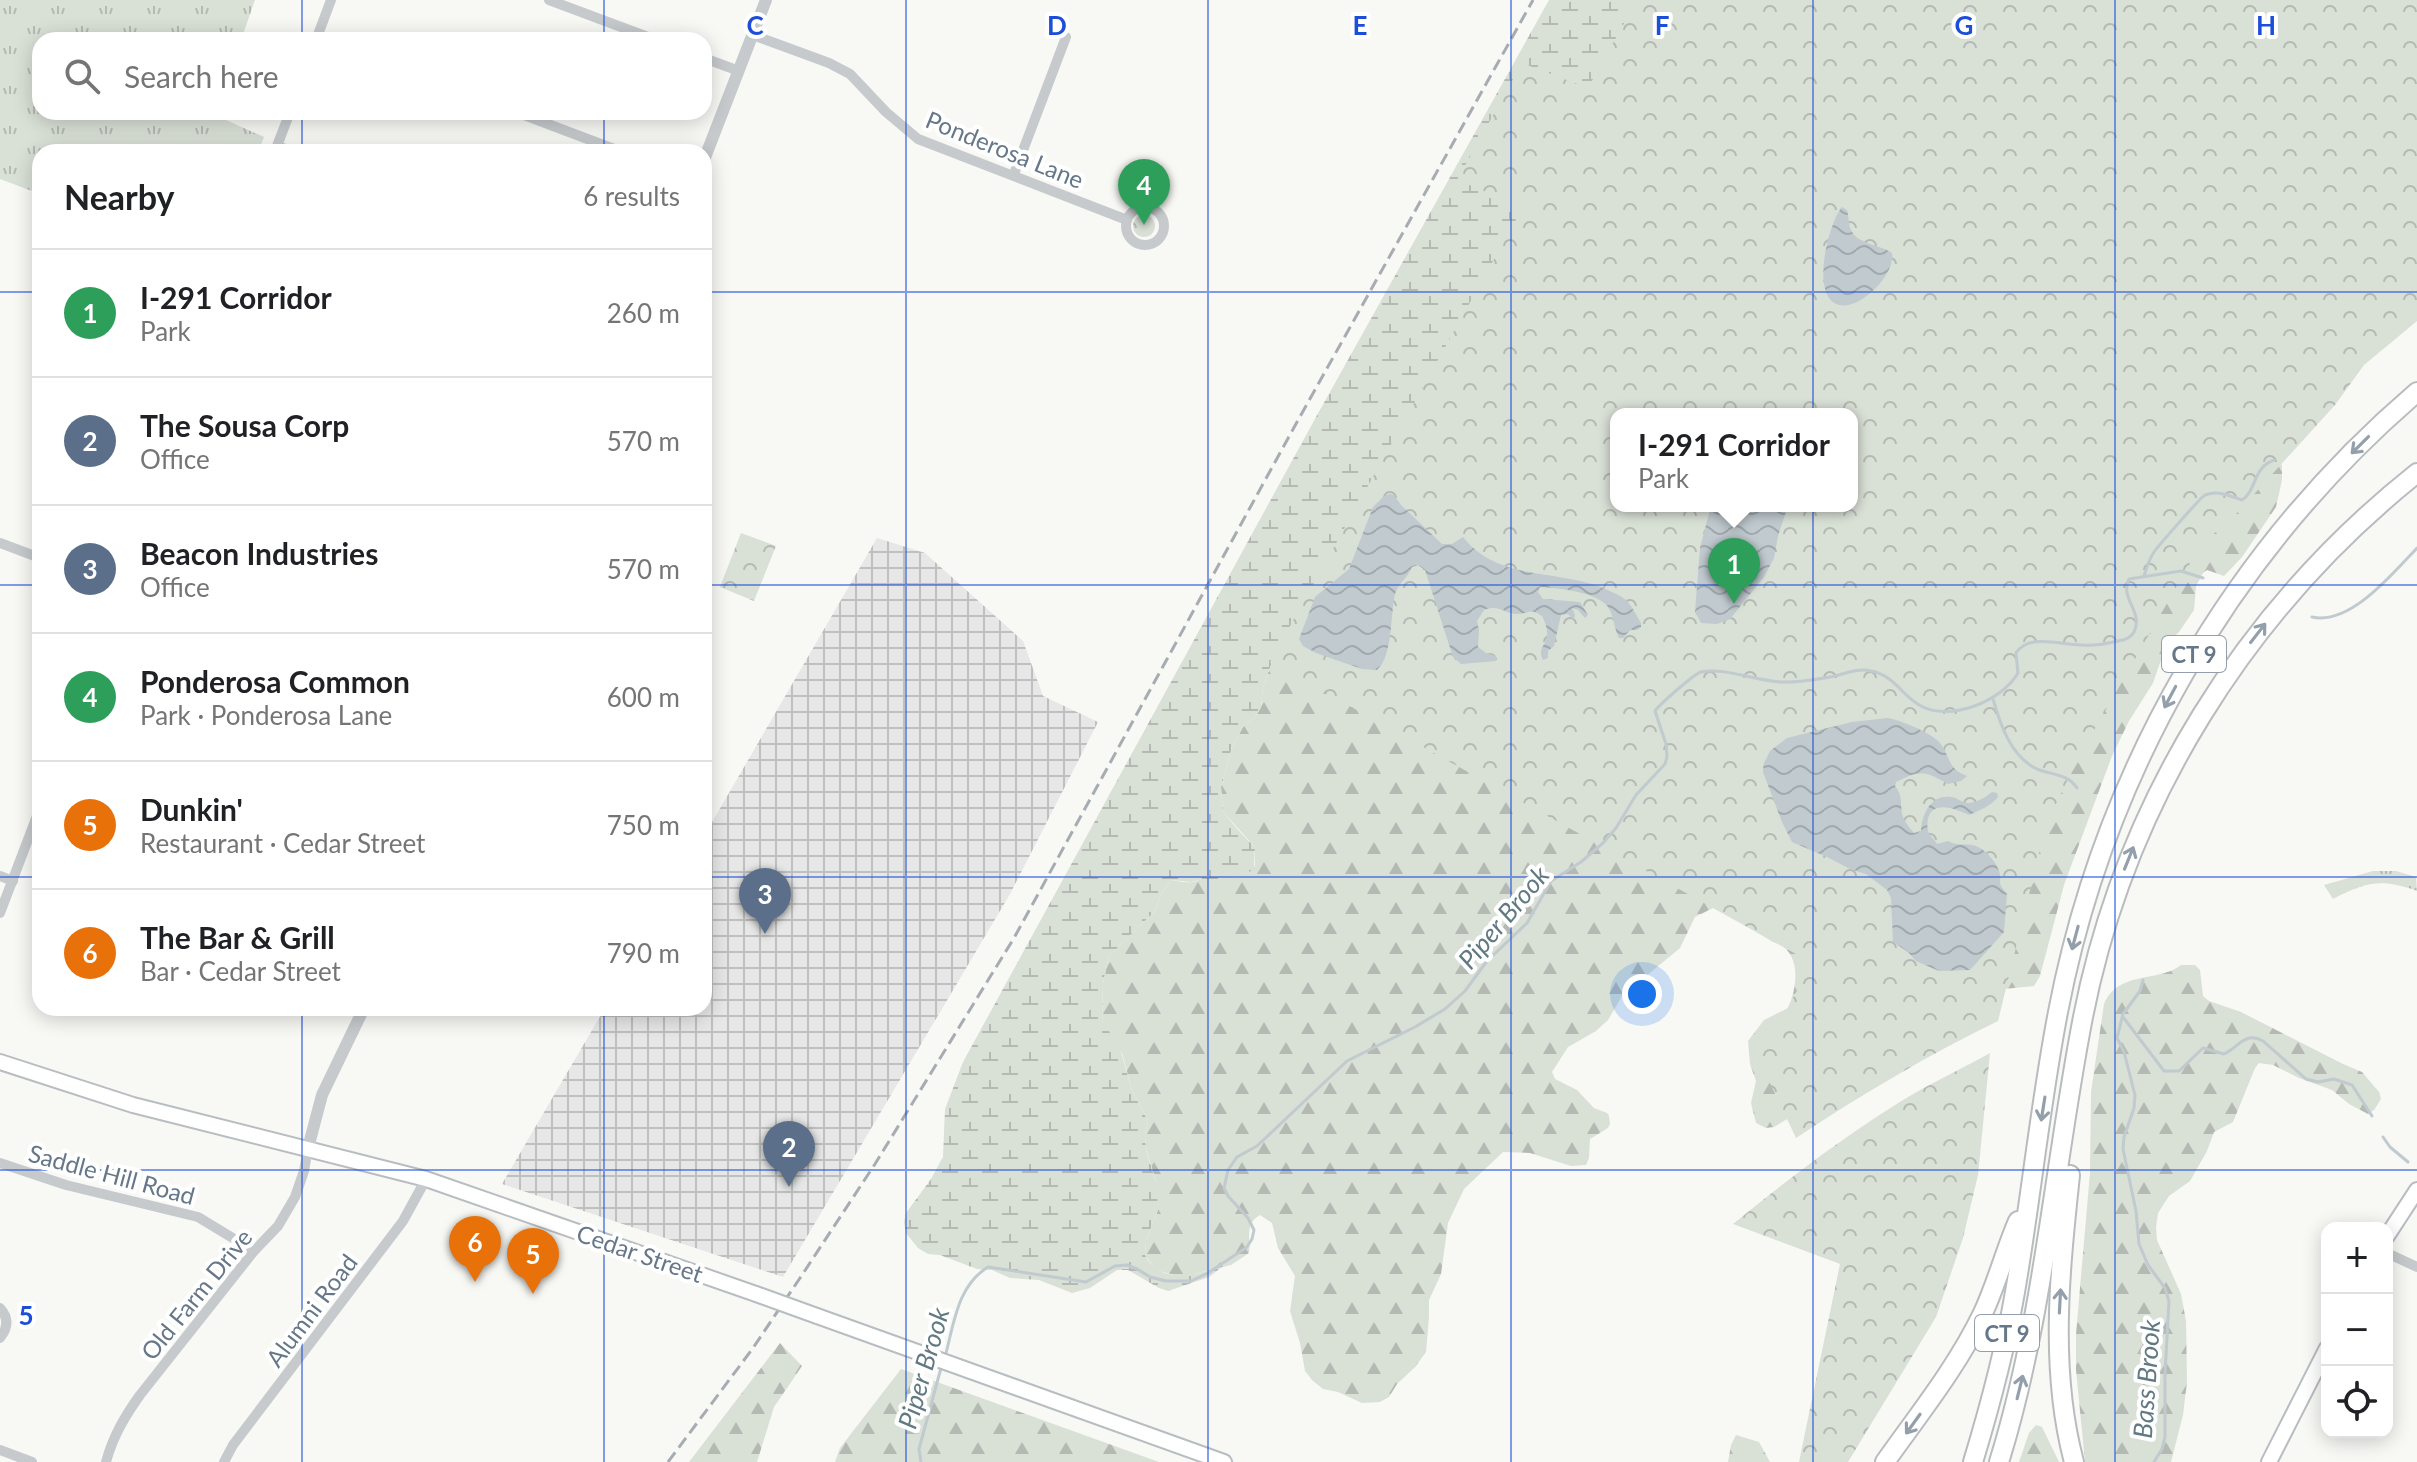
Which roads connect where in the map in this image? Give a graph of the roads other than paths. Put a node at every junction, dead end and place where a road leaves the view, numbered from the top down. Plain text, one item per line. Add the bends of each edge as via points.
1 (331, 0) edge
2 (549, 0) edge
3 (766, 0) edge
4 (322, 32) edge
5 (635, 32) edge
6 (753, 35) junction
7 (1066, 37) dead end
8 (712, 61) edge
9 (739, 71) junction
10 (287, 120) edge
11 (537, 120) edge
12 (278, 144) edge
13 (601, 144) edge
14 (710, 144) edge
15 (1014, 174) junction
16 (1127, 220) dead end
17 (2417, 392) edge
18 (2417, 473) edge
19 (0, 543) edge
20 (32, 555) edge
21 (32, 830) edge
22 (0, 876) edge
23 (13, 881) junction
24 (0, 913) edge
25 (360, 1016) edge
26 (2076, 1057) junction
27 (0, 1062) edge
28 (308, 1148) junction
29 (0, 1163) edge
30 (426, 1179) junction
31 (2417, 1190) edge
32 (2029, 1201) junction
33 (2393, 1227) edge
34 (254, 1251) junction
35 (2393, 1256) edge
36 (2417, 1267) edge
37 (0, 1308) edge
38 (0, 1338) edge
39 (2321, 1360) edge
40 (0, 1450) edge
41 (32, 1462) edge
42 (106, 1462) edge
43 (224, 1462) edge
44 (1224, 1462) edge
45 (1885, 1462) edge
46 (1973, 1462) edge
47 (1999, 1462) edge
48 (2074, 1462) edge
49 (2269, 1462) edge

1 - 4 street
2 - 5 street
3 - 6 street
6 - 9 street
6 - 15 street, Ponderosa Lane via 850,74 918,139
7 - 15 street
8 - 9 street
9 - 14 street
10 - 12 street
11 - 13 street
15 - 16 street, Ponderosa Lane
17 -> 32 highway, CT 9 via 2291,519 2237,590 2161,714 2095,869 2066,973
26 -> 18 highway, CT 9 via 2096,959 2119,886 2185,742 2223,681 2306,576
19 - 20 street
21 - 23 street
22 - 23 street
23 - 24 street
25 - 28 street via 322,1095
47 -> 26 highway, CT 9 via 2035,1320
48 -> 26 highway via 2062,1403 2058,1337 2078,1095
27 - 28 main road, Cedar Street via 133,1105
28 - 30 main road, Cedar Street
28 - 34 street, Old Farm Drive via 295,1197
29 - 34 street, Saddle Hill Road via 198,1217
30 - 43 street, Alumni Road via 403,1221
30 - 44 main road, Cedar Street, bridge
31 - 33 main road
32 -> 45 highway via 1973,1333
32 - 46 highway, CT 9 via 2007,1331
34 - 42 street, Old Farm Drive via 123,1419
35 - 36 street
37 - 38 street via 7,1325
39 - 49 main road
40 - 41 street

